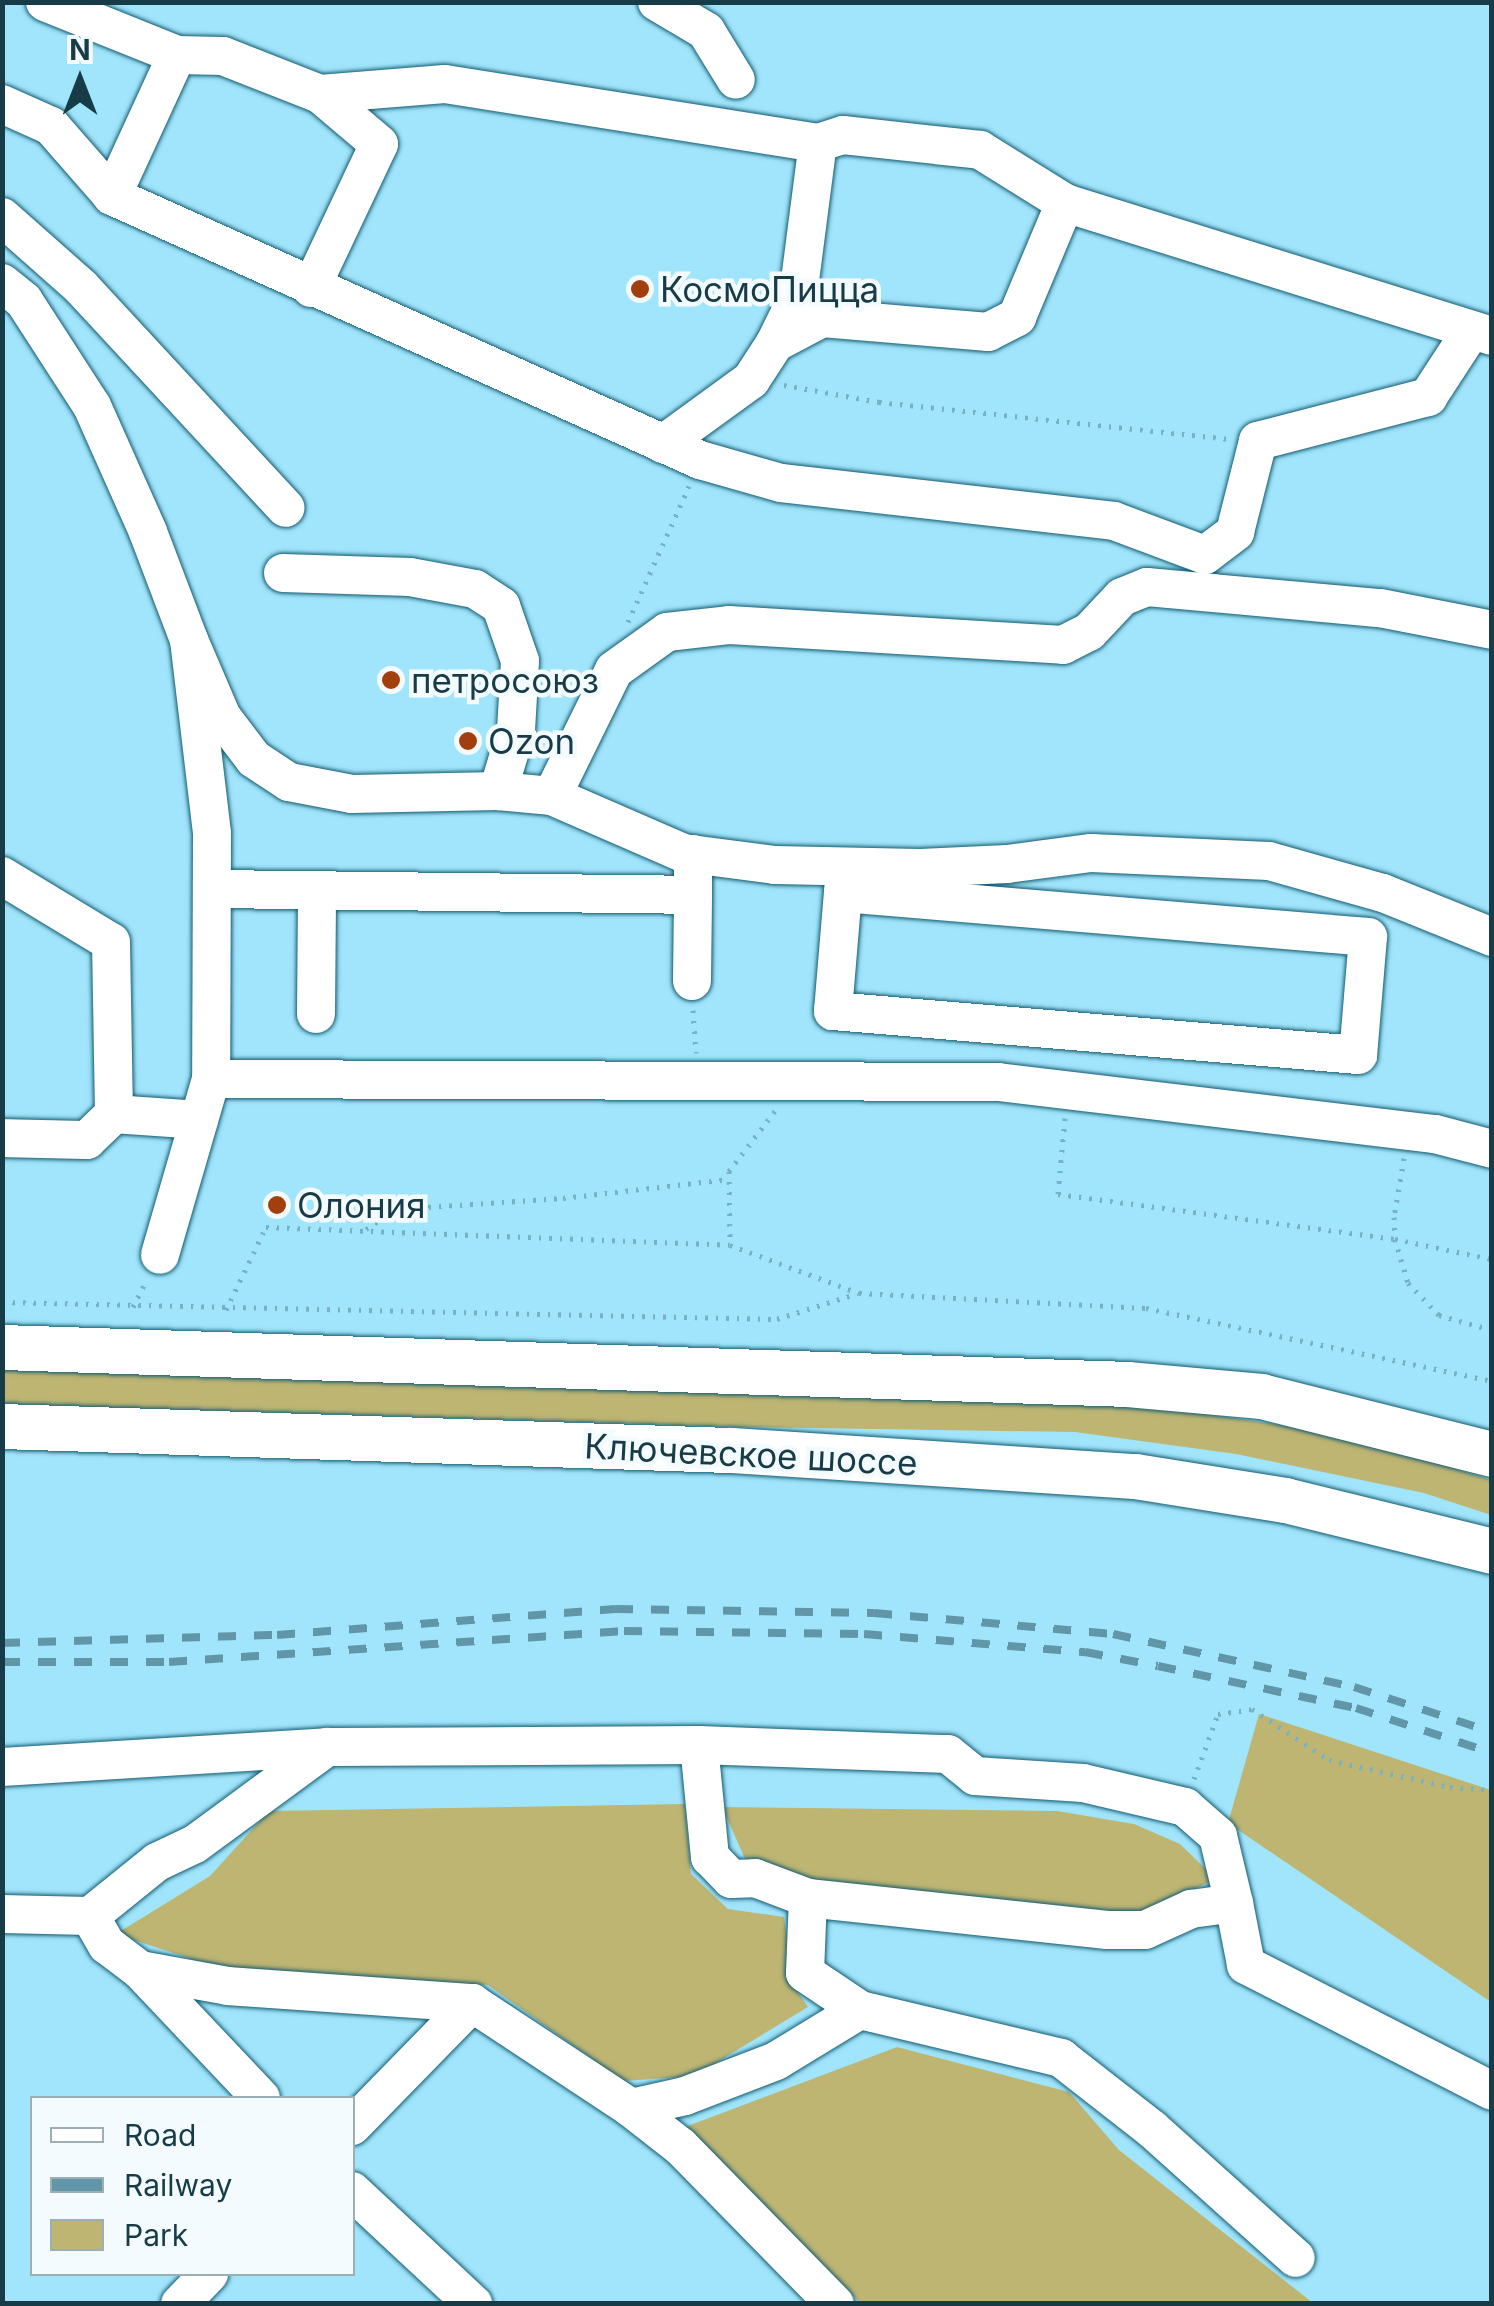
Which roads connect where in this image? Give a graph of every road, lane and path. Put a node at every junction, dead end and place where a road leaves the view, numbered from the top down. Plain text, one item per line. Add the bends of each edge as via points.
1 (45, 2) edge
2 (657, 2) edge
3 (177, 55) junction
4 (736, 80) dead end
5 (320, 94) junction
6 (2, 104) edge
7 (818, 143) junction
8 (112, 196) junction
9 (1065, 203) junction
10 (2, 218) edge
11 (2, 283) edge
12 (311, 288) junction
13 (1481, 333) edge
14 (775, 343) junction
15 (752, 380) junction
16 (1258, 441) junction
17 (663, 444) junction
18 (700, 460) junction
19 (286, 508) dead end
20 (284, 573) dead end
21 (1492, 630) edge
22 (623, 633) dead end
23 (190, 640) junction
24 (498, 792) junction
25 (552, 796) junction
26 (693, 854) junction
27 (2, 876) edge
28 (844, 880) junction
29 (213, 890) junction
30 (317, 891) junction
31 (693, 895) junction
32 (1492, 936) edge
33 (692, 981) joint
34 (316, 1014) dead end
35 (211, 1080) junction
36 (697, 1082) junction
37 (796, 1083) junction
38 (1067, 1090) junction
39 (114, 1114) junction
40 (199, 1120) junction
41 (1408, 1131) junction
42 (2, 1138) edge
43 (1492, 1149) edge
44 (729, 1179) junction
45 (363, 1231) junction
46 (1395, 1239) junction
47 (730, 1244) junction
48 (160, 1255) dead end
49 (1492, 1259) edge
50 (858, 1293) junction
51 (2, 1302) edge
52 (226, 1310) junction
53 (1492, 1330) edge
54 (2, 1347) edge
55 (1492, 1381) edge
56 (2, 1426) edge
57 (1492, 1454) edge
58 (1492, 1552) edge
59 (699, 1745) junction
60 (326, 1747) junction
61 (2, 1767) edge
62 (1492, 1790) edge
63 (1185, 1806) junction
64 (808, 1898) junction
65 (1234, 1903) junction
66 (2, 1914) edge
67 (90, 1916) junction
68 (140, 1970) junction
69 (472, 2003) junction
70 (860, 2010) junction
71 (1492, 2091) edge
72 (259, 2096) edge
73 (631, 2108) junction
74 (355, 2123) edge
75 (355, 2194) edge
76 (1296, 2258) dead end
77 (207, 2276) edge
78 (180, 2304) edge
79 (474, 2304) edge
80 (835, 2304) edge

1 - 3 street
2 - 4 street via 706,31
3 - 5 street via 223,56
3 - 8 street
5 - 7 street via 445,84
5 - 12 street via 379,144
6 - 8 street via 51,126
7 - 9 street via 843,136 980,150
7 - 14 street via 798,296
8 - 12 street
9 - 13 street
9 - 14 street via 1018,317 988,332 822,318
10 - 19 street via 81,287
11 - 23 street via 24,301 92,406
12 - 17 street
13 - 16 street via 1428,396
14 - 15 street
15 - 16 path via 879,402
15 - 17 street
16 - 18 street via 1235,532 1205,555 1114,521 781,483
17 - 18 street
18 - 22 path
20 - 24 street via 410,577 475,589 501,606 520,661 516,731
21 - 25 street via 1380,608 1147,587 1122,597 1089,632 1063,645 729,625 668,632 614,670
23 - 24 street via 230,728 254,759 289,782 352,794
23 - 29 street
24 - 25 street
25 - 26 street
26 - 28 street
26 - 31 street
27 - 39 street via 111,942
28 - 28 street via 833,1011 1358,1056 1368,938
28 - 32 street via 1092,853 1269,860 1382,893
29 - 30 street
29 - 35 street
30 - 31 street
30 - 34 street
31 - 33 street
33 - 36 path
35 - 36 street
35 - 40 street
36 - 37 street
37 - 38 street via 998,1082
37 - 44 path
38 - 41 street
38 - 46 path via 1058,1194
39 - 40 street
39 - 42 street via 87,1140
40 - 48 street
41 - 43 street
41 - 46 path
44 - 45 path via 397,1209
44 - 47 path
45 - 47 path
45 - 52 path via 266,1228
46 - 49 path
46 - 53 path via 1408,1283 1439,1315
47 - 50 path
50 - 52 path via 777,1318
50 - 55 path via 1146,1308
51 - 52 path
54 - 57 main road via 1128,1384 1261,1396
56 - 58 main road, Ключевское шоссе via 731,1450 1135,1476 1285,1500
59 - 60 street
59 - 63 street via 948,1754 975,1776 1083,1784
59 - 64 street via 710,1857 730,1879 755,1878
60 - 61 street
60 - 67 street
62 - 63 path via 1329,1760 1252,1708 1218,1714
63 - 65 street via 1218,1836
64 - 65 street via 1107,1930 1145,1930 1191,1909
64 - 70 street via 805,1973
65 - 71 street via 1246,1965
66 - 67 street
67 - 68 street via 108,1945
68 - 69 street via 228,1986
68 - 72 street
69 - 73 street
69 - 74 street
70 - 73 street via 776,2061 685,2096
70 - 76 street via 1060,2058 1152,2129
73 - 80 street via 681,2147
75 - 79 street
77 - 78 street

